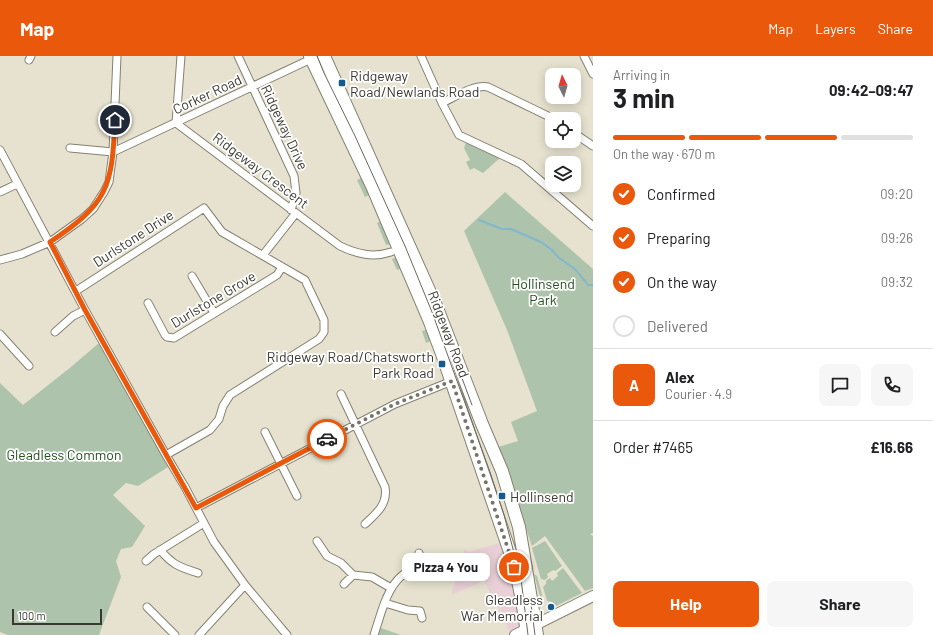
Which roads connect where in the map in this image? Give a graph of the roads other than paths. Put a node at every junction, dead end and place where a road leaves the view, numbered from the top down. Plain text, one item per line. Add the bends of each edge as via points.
1 (117, 56) edge
2 (181, 56) edge
3 (238, 56) edge
4 (324, 56) edge
5 (421, 56) edge
6 (584, 56) edge
7 (311, 57) edge
8 (591, 63) edge
9 (593, 74) edge
10 (252, 87) junction
11 (442, 103) junction
12 (545, 115) edge
13 (176, 123) junction
14 (581, 138) edge
15 (593, 146) edge
16 (70, 148) dead end
17 (0, 150) edge
18 (113, 152) junction
19 (17, 184) junction
20 (0, 192) edge
21 (293, 211) junction
22 (593, 226) edge
23 (50, 242) junction
24 (391, 251) dead end
25 (263, 255) junction
26 (0, 260) edge
27 (282, 267) junction
28 (192, 276) dead end
29 (76, 291) junction
30 (148, 303) dead end
31 (85, 310) junction
32 (214, 313) junction
33 (55, 332) dead end
34 (0, 334) edge
35 (30, 366) dead end
36 (452, 381) junction
37 (340, 394) dead end
38 (355, 424) junction
39 (265, 432) dead end
40 (166, 455) junction
41 (280, 464) junction
42 (297, 496) dead end
43 (196, 508) junction
44 (204, 523) junction
45 (365, 524) dead end
46 (317, 541) dead end
47 (160, 550) junction
48 (419, 553) dead end
49 (146, 561) dead end
50 (431, 564) dead end
51 (422, 565) junction
52 (198, 573) dead end
53 (353, 575) junction
54 (344, 584) dead end
55 (245, 585) junction
56 (391, 588) junction
57 (593, 596) edge
58 (385, 603) junction
59 (147, 607) dead end
60 (422, 618) dead end
61 (528, 632) edge
62 (175, 635) edge
63 (199, 635) edge
64 (287, 635) edge
65 (374, 635) edge

1 - 18 street
2 - 13 street
3 - 10 street, Ridgeway Drive
4 - 61 highway, Ridgeway Road via 437,308 502,471 519,527
5 - 11 street
6 - 8 street
7 - 10 street, Corker Road
7 - 36 highway, Ridgeway Road via 372,186
8 - 9 street
10 - 13 street, Corker Road
10 - 21 street, Ridgeway Drive via 294,176 296,193
11 - 12 street via 483,86
11 - 22 street via 459,135 521,164
13 - 18 street, Corker Road
13 - 21 street, Ridgeway Crescent
14 - 15 street
16 - 18 street
17 - 19 street
18 - 23 street via 108,182 96,205 82,219
19 - 20 street
19 - 23 street
21 - 24 street, Ridgeway Crescent via 340,246 368,255 380,255
21 - 25 street, Ridgeway Drive
23 - 26 street
23 - 29 street
25 - 27 street, Durlstone Drive
25 - 29 street, Durlstone Drive via 222,232 202,205
27 - 32 street, Durlstone Grove via 277,275
27 - 40 street, Durlstone Drive via 306,280 324,320 324,332 315,342 230,395 219,419 210,430
28 - 32 street
29 - 31 street
30 - 32 street, Durlstone Grove via 165,335 171,339
31 - 33 street via 73,316
31 - 40 street
34 - 35 street
36 - 38 street via 395,404
36 - 61 highway, Ridgeway Road via 513,561
37 - 38 street
38 - 41 street
38 - 45 street via 386,490 381,508
39 - 41 street
40 - 43 street
41 - 42 street
41 - 43 street
43 - 44 street
44 - 47 street
44 - 55 street
46 - 53 street via 327,556 341,563
47 - 49 street
47 - 52 street via 175,565
48 - 51 street
50 - 51 street
51 - 56 street via 407,570
53 - 54 street
53 - 56 street via 372,577
55 - 63 street
55 - 64 street
56 - 58 street
57 - 61 main road
58 - 60 street via 420,611
58 - 65 street
59 - 62 street

